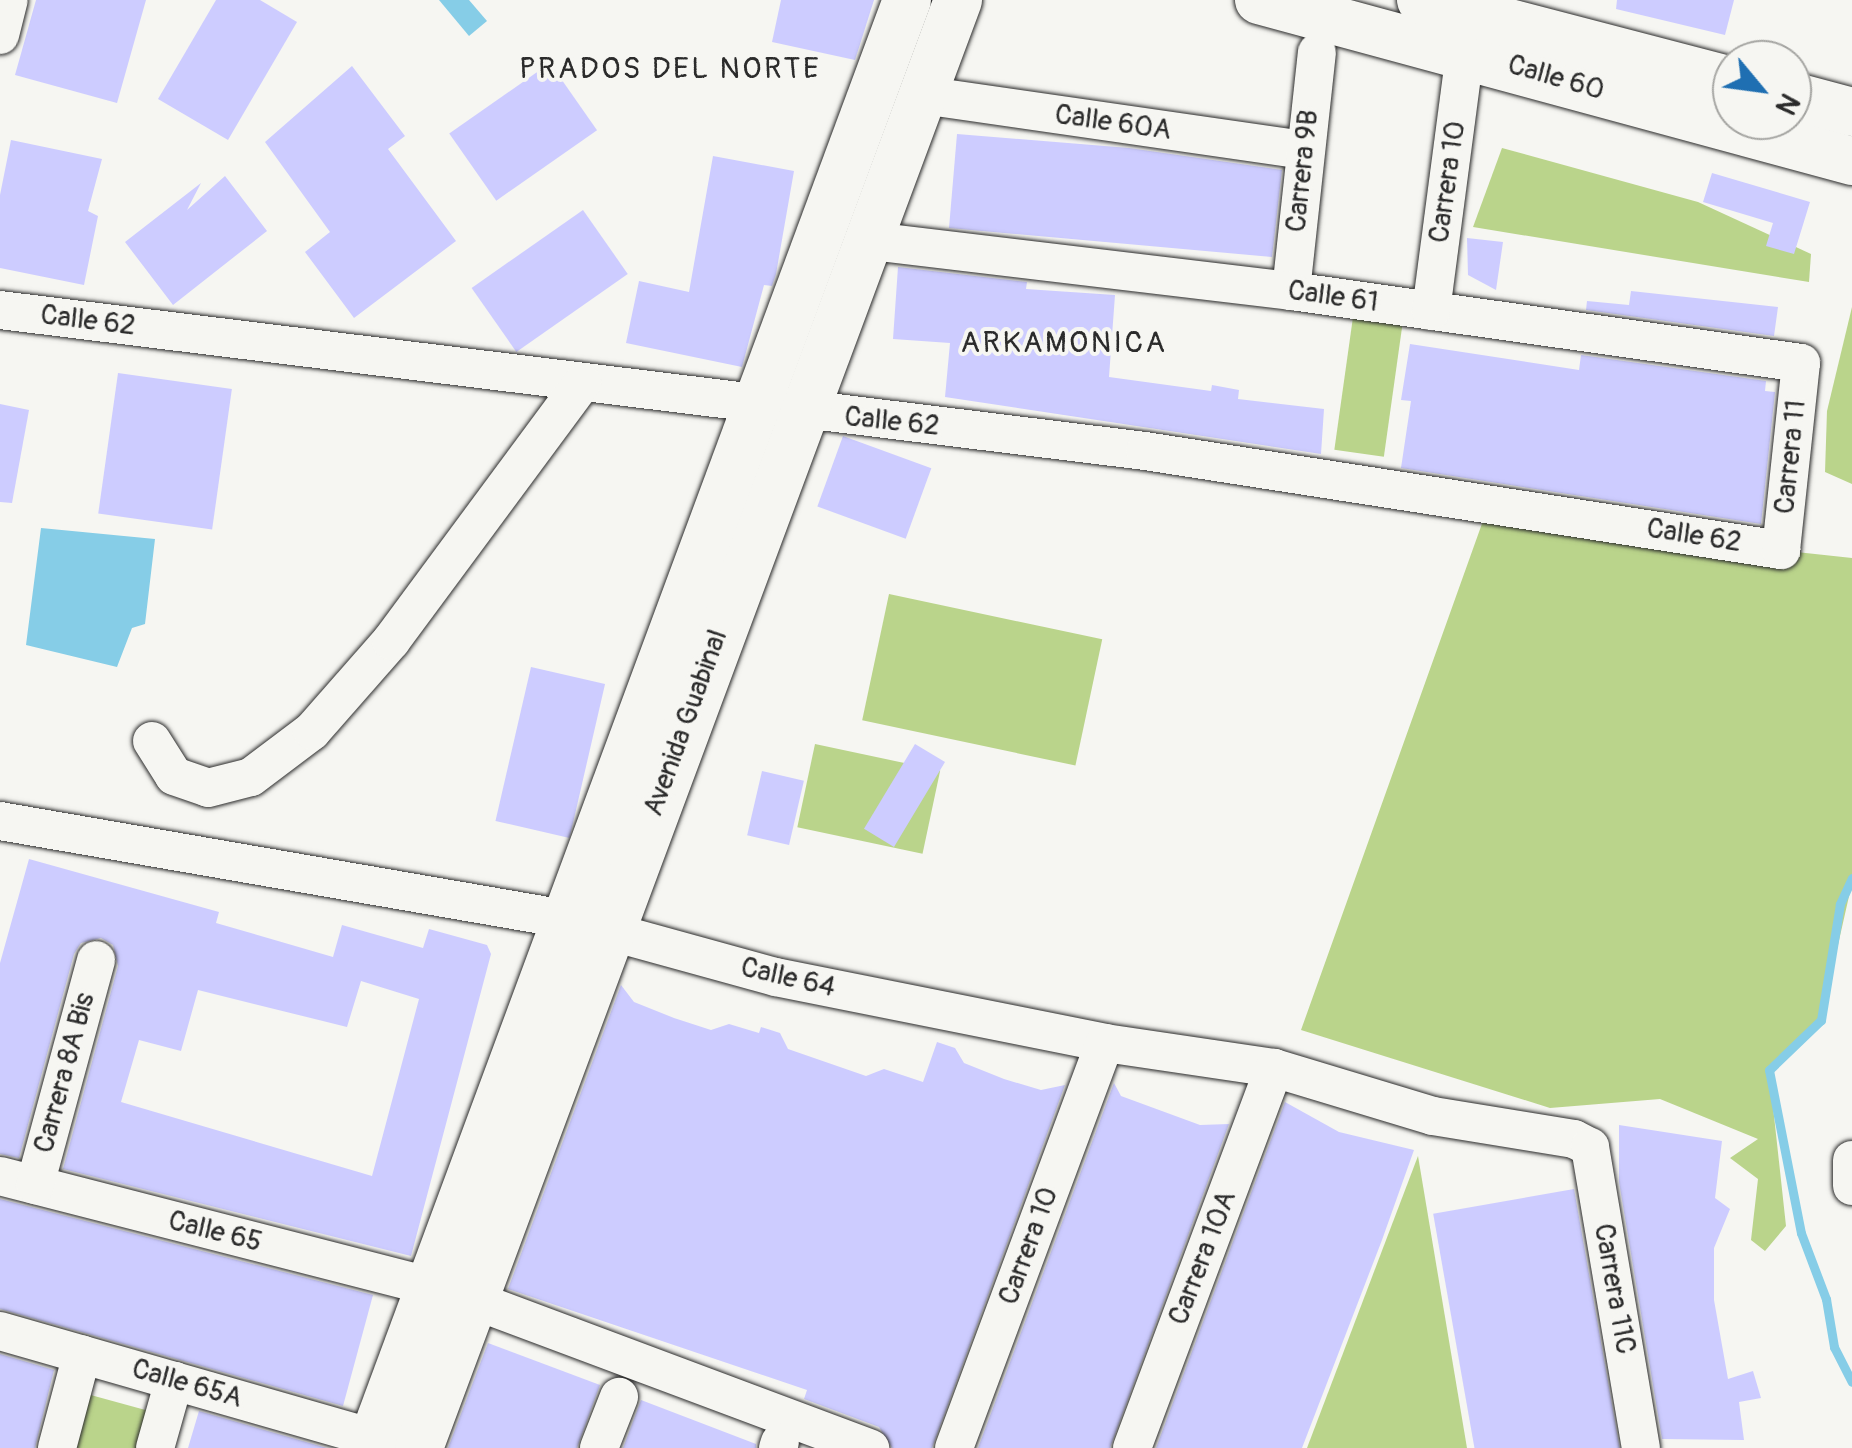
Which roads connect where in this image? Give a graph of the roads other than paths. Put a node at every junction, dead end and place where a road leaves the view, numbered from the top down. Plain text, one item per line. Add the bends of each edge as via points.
1 (9, 0) edge
2 (907, 0) edge
3 (958, 0) edge
4 (1259, 0) edge
5 (1421, 0) edge
6 (0, 34) edge
7 (1317, 52) dead end
8 (1466, 52) junction
9 (1712, 76) edge
10 (922, 96) junction
11 (1812, 101) edge
12 (1852, 112) edge
13 (1304, 150) junction
14 (1852, 161) edge
15 (864, 240) junction
16 (1291, 290) junction
17 (0, 310) edge
18 (1431, 311) junction
19 (1800, 363) joint
20 (582, 383) junction
21 (779, 409) junction
22 (1781, 550) joint
23 (152, 741) dead end
24 (0, 821) edge
25 (587, 926) junction
26 (96, 960) dead end
27 (1105, 1043) junction
28 (1274, 1068) junction
29 (1574, 1139) joint
30 (1852, 1160) edge
31 (18, 1180) edge
32 (1852, 1186) edge
33 (431, 1287) junction
34 (476, 1302) junction
35 (0, 1331) edge
36 (82, 1354) junction
37 (174, 1380) junction
38 (619, 1397) dead end
39 (388, 1445) edge
40 (57, 1448) edge
41 (155, 1448) edge
42 (599, 1448) edge
43 (870, 1448) edge
44 (954, 1448) edge
45 (1132, 1448) edge
46 (1641, 1448) edge

1 - 6 street
2 - 21 main road, Avenida Guabinal
3 - 10 main road, Avenida Guabinal
4 - 8 main road, Calle 60
5 - 9 main road, Calle 60
7 - 13 street, Carrera 9B
8 - 14 main road, Calle 60
8 - 18 street, Carrera 10
10 - 13 street, Calle 60A
10 - 15 main road, Avenida Guabinal
11 - 12 main road
13 - 16 street, Carrera 9B
15 - 16 street, Calle 61
15 - 21 main road, Avenida Guabinal
16 - 18 street, Calle 61
17 - 20 street, Calle 62
18 - 19 street, Calle 61
19 - 22 street, Carrera 11
20 - 21 street, Calle 62
20 - 23 street via 391,641 312,731 251,777 208,788 174,776
21 - 22 street, Calle 62 via 1145,450
21 - 25 main road, Avenida Guabinal
24 - 25 street, Calle 64
25 - 27 street, Calle 64 via 776,977
25 - 33 main road, Avenida Guabinal
25 - 34 main road, Avenida Guabinal
26 - 31 street, Carrera 8A Bis
27 - 28 street, Calle 64
27 - 44 street, Carrera 10
28 - 29 street, Calle 64 via 1433,1116
28 - 45 street, Carrera 10A
29 - 46 street, Carrera 11C via 1590,1147
30 - 32 street
31 - 33 street, Calle 65
33 - 39 main road, Avenida Guabinal
34 - 39 main road, Avenida Guabinal
34 - 43 street
35 - 36 street, Calle 65A
36 - 37 street, Calle 65A
36 - 40 street
37 - 39 street, Calle 65A
37 - 41 street
38 - 42 street

